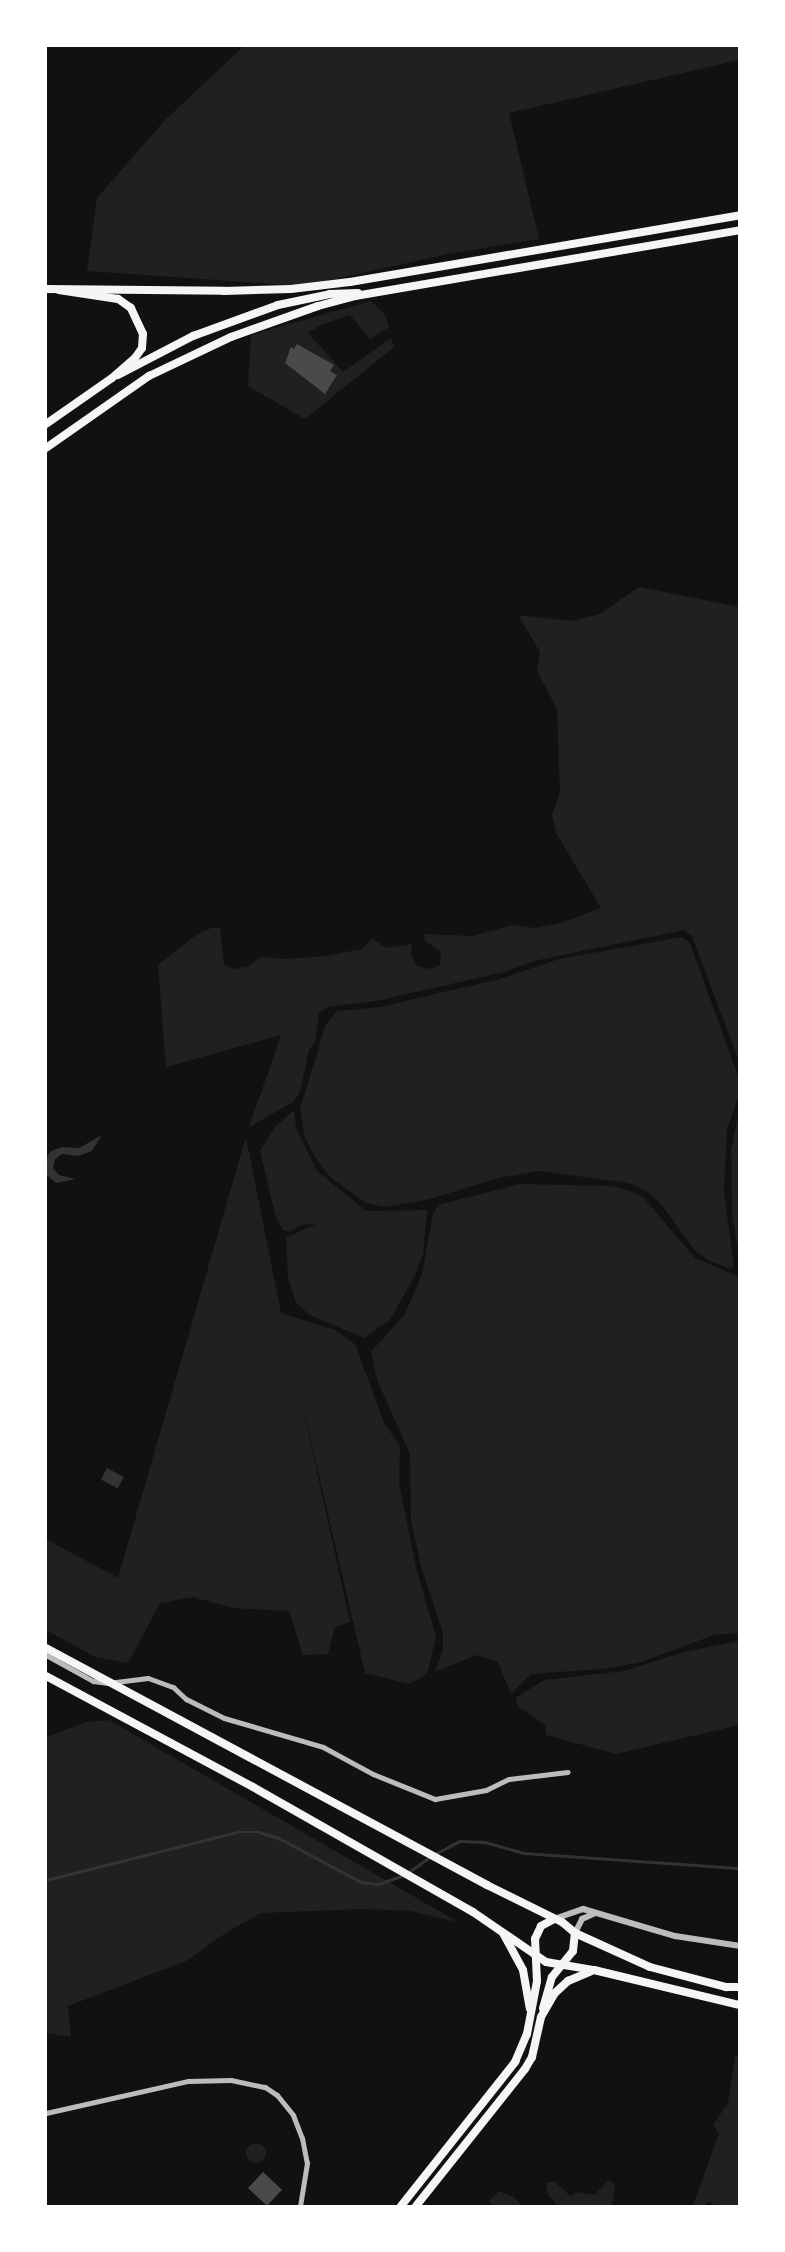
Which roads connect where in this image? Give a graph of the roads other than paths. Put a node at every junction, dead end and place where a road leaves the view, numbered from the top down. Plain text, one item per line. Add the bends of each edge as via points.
1 (740, 215) edge
2 (740, 230) edge
3 (46, 289) edge
4 (59, 290) junction
5 (368, 294) junction
6 (112, 378) junction
7 (46, 424) edge
8 (46, 448) edge
9 (46, 1648) edge
10 (46, 1656) edge
11 (46, 1676) edge
12 (568, 1772) dead end
13 (595, 1913) junction
14 (554, 1919) junction
15 (501, 1930) junction
16 (575, 1933) junction
17 (740, 1946) edge
18 (537, 1953) junction
19 (560, 1965) junction
20 (594, 1970) junction
21 (740, 1987) edge
22 (740, 2005) edge
23 (531, 2016) junction
24 (541, 2017) junction
25 (46, 2113) edge
26 (300, 2207) edge
27 (401, 2207) edge
28 (416, 2207) edge

1 - 4 main road via 291,289
2 - 5 main road
3 - 4 main road
4 - 6 main road via 118,299 139,320 142,348
5 - 6 main road via 330,294 278,305 193,336
5 - 8 main road via 268,322 198,352 113,398
6 - 7 main road
9 - 14 main road
10 - 12 street via 93,1681 148,1678 173,1687 186,1699 224,1718 323,1747 435,1799 486,1790 509,1779
11 - 15 main road via 253,1787
13 - 14 street via 579,1909
13 - 16 street via 582,1919
13 - 17 street via 675,1936
14 - 16 main road
14 - 18 main road via 537,1932
15 - 18 main road
15 - 23 main road via 523,1970
16 - 19 main road via 573,1951
16 - 21 main road via 650,1967
18 - 19 main road via 546,1962
18 - 23 main road
19 - 20 main road
19 - 24 main road via 546,1992
20 - 22 main road
20 - 24 main road via 564,1984
23 - 27 main road via 522,2048 508,2072
24 - 28 main road via 525,2069
25 - 26 street via 188,2081 231,2080 265,2087 293,2115 302,2138 307,2163

